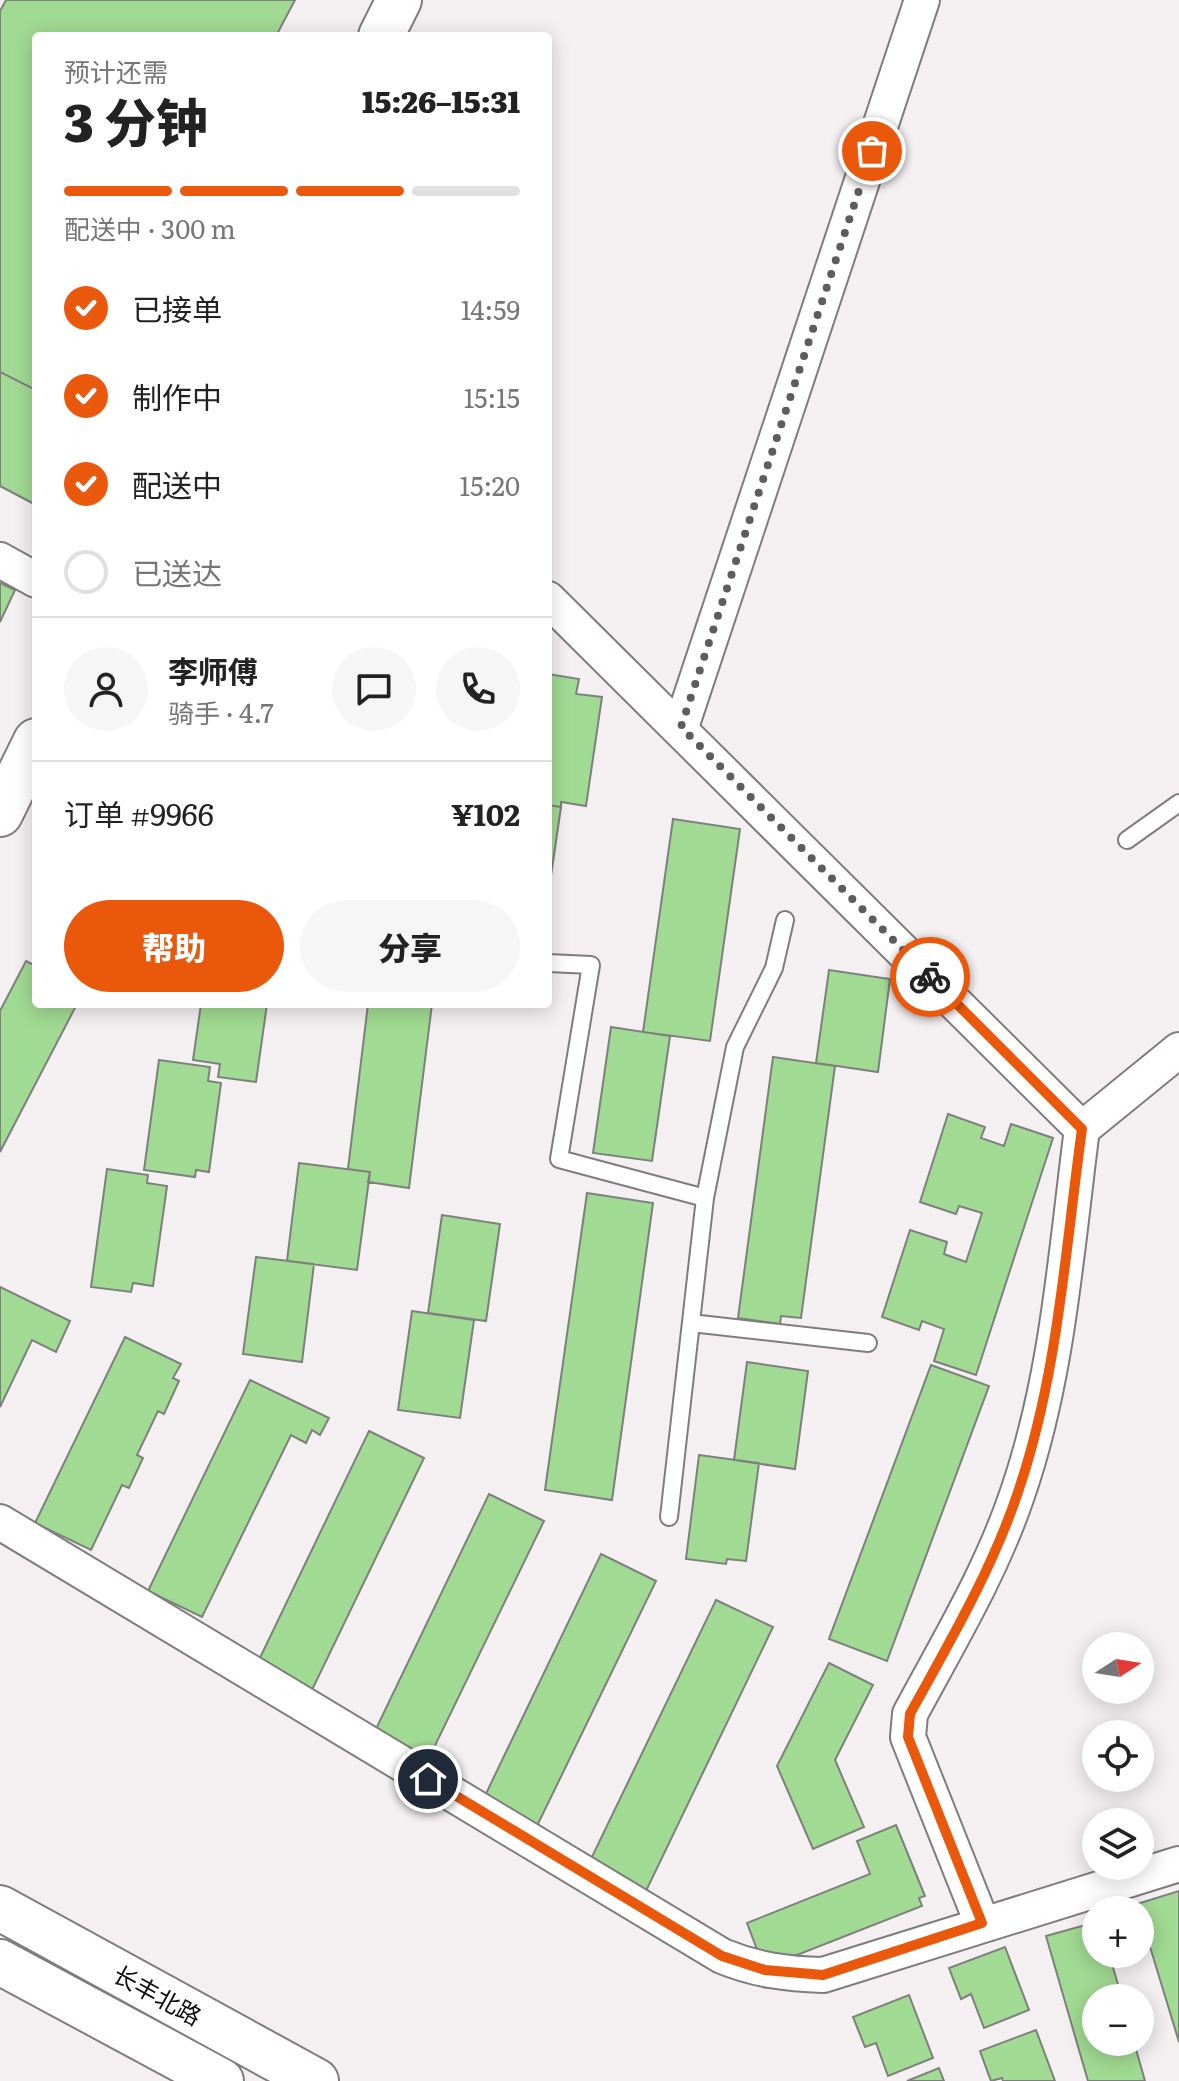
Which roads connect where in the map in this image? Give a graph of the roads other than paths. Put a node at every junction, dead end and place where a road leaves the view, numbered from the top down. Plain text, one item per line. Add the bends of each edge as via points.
1 (399, 0) edge
2 (922, 0) edge
3 (383, 32) edge
4 (0, 560) edge
5 (32, 578) edge
6 (552, 603) edge
7 (681, 727) junction
8 (32, 751) edge
9 (13, 798) edge
10 (1179, 803) edge
11 (1127, 840) dead end
12 (785, 920) dead end
13 (552, 963) edge
14 (1179, 1050) edge
15 (1082, 1129) junction
16 (705, 1198) junction
17 (691, 1323) junction
18 (868, 1343) dead end
19 (669, 1517) dead end
20 (0, 1522) edge
21 (1179, 1864) edge
22 (0, 1908) edge
23 (982, 1923) junction
24 (0, 1962) edge
25 (221, 2081) edge
26 (316, 2081) edge

1 - 3 street
2 - 7 street
4 - 5 street
6 - 7 street
7 - 15 street
8 - 9 street
10 - 11 lane
12 - 16 lane via 774,968 735,1047
13 - 16 lane via 591,965 559,1159
14 - 15 street
15 - 23 street via 1054,1339 1032,1447 998,1545 910,1714 908,1737
16 - 17 lane
17 - 18 lane
17 - 19 lane
20 - 23 street via 722,1956 794,1974 823,1975
21 - 23 street
22 - 26 street, 长丰北路
24 - 25 street, 长丰北路

